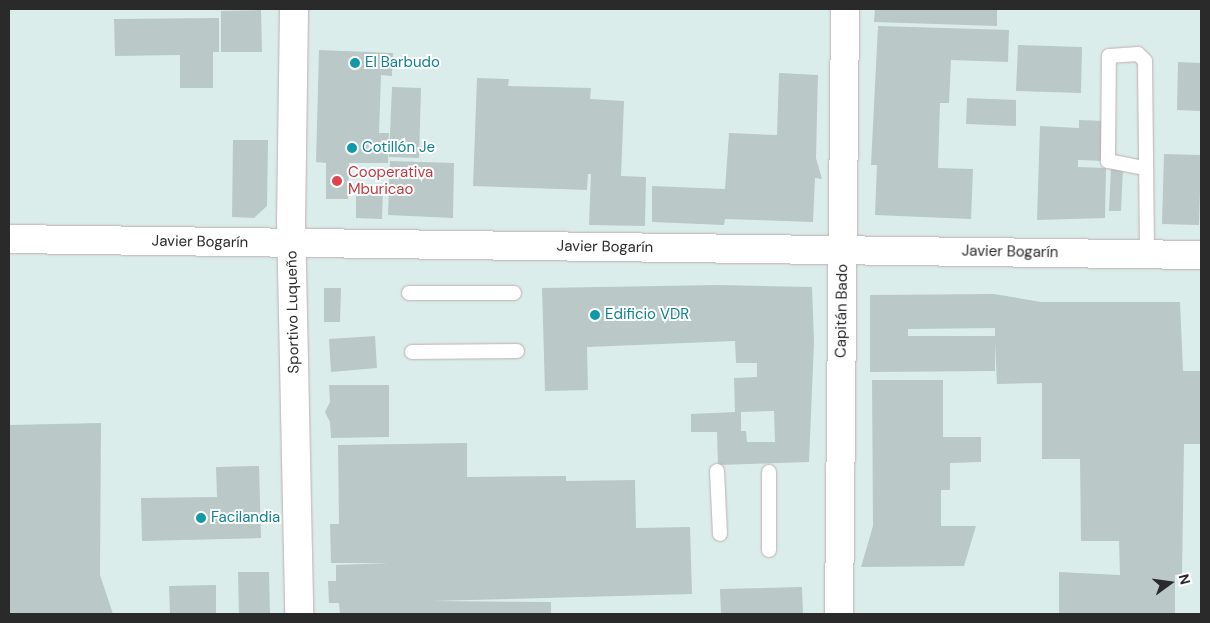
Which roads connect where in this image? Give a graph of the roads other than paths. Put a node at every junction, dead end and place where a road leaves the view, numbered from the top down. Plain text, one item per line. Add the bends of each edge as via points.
1 (294, 9) edge
2 (845, 9) edge
3 (1144, 168) junction
4 (9, 239) edge
5 (292, 243) junction
6 (843, 250) junction
7 (1147, 254) junction
8 (1201, 255) edge
9 (409, 293) dead end
10 (514, 293) dead end
11 (518, 351) dead end
12 (412, 352) dead end
13 (717, 471) dead end
14 (769, 472) dead end
15 (720, 534) dead end
16 (769, 550) dead end
17 (299, 614) edge
18 (839, 614) edge

1 - 5 street, Sportivo Luqueño
2 - 6 street, Capitán Bado
3 - 3 lane via 1145,61 1138,54 1109,56 1108,161
3 - 7 lane
4 - 5 street, Javier Bogarín
5 - 6 street, Javier Bogarín
5 - 17 street, Sportivo Luqueño
6 - 7 street, Javier Bogarín
6 - 18 street, Capitán Bado
7 - 8 street, Javier Bogarín
9 - 10 lane
11 - 12 lane
13 - 15 lane
14 - 16 lane

